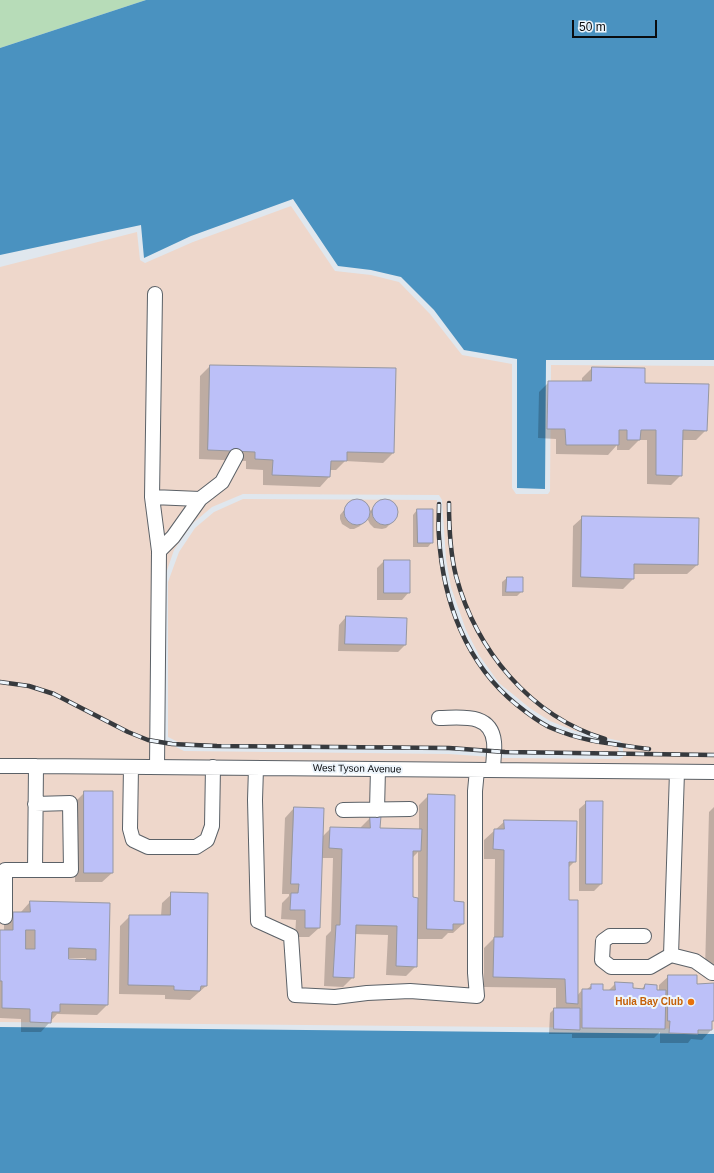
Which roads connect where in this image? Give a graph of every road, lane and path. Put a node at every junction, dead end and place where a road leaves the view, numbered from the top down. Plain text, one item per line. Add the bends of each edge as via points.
1 (155, 294) dead end
2 (236, 456) dead end
3 (152, 496) junction
4 (200, 499) junction
5 (159, 551) junction
6 (439, 718) dead end
7 (0, 766) edge
8 (36, 766) junction
9 (131, 766) junction
10 (157, 767) junction
11 (213, 768) junction
12 (256, 768) junction
13 (378, 769) junction
14 (477, 770) junction
15 (493, 770) junction
16 (677, 772) junction
17 (714, 772) edge
18 (35, 804) junction
19 (410, 809) dead end
20 (343, 810) dead end
21 (377, 810) junction
22 (35, 870) junction
23 (5, 916) dead end
24 (644, 936) dead end
25 (671, 955) junction
26 (714, 973) edge

1 - 3 street
2 - 4 street via 222,482
3 - 4 street
3 - 5 street
4 - 5 street via 173,537
5 - 10 street
6 - 15 street via 476,719 486,724 494,742
7 - 8 street, West Tyson Avenue
8 - 9 street, West Tyson Avenue
8 - 18 street
9 - 10 street, West Tyson Avenue
9 - 11 street via 130,829 133,840 148,847 196,847 206,840 212,826
10 - 11 street, West Tyson Avenue
11 - 12 street, West Tyson Avenue
12 - 13 street, West Tyson Avenue
12 - 14 street via 258,921 291,936 295,995 335,997 410,991 477,996
13 - 14 street, West Tyson Avenue
13 - 21 street
14 - 15 street, West Tyson Avenue
15 - 16 street, West Tyson Avenue
16 - 17 street, West Tyson Avenue
16 - 25 street
18 - 22 street
18 - 22 street via 70,803 71,870
19 - 21 street
20 - 21 street
22 - 23 street via 5,870
24 - 25 street via 610,936 603,941 602,960 611,967 650,967
25 - 26 street via 695,961

